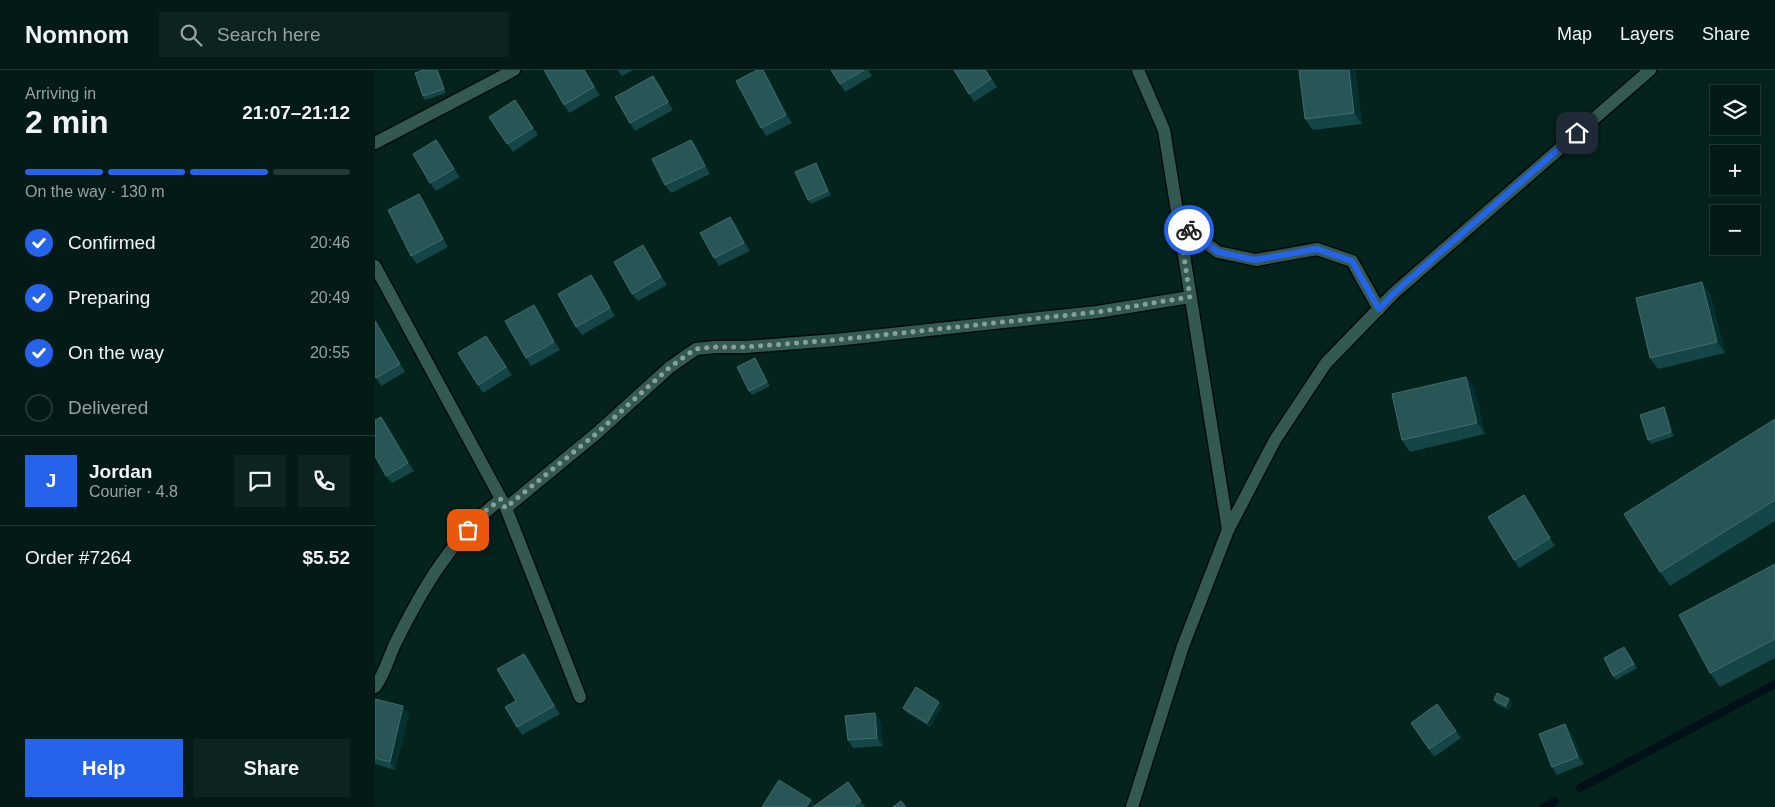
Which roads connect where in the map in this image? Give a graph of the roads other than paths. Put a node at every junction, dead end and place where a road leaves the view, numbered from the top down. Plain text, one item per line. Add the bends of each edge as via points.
1 (514, 70) edge
2 (1138, 70) edge
3 (1650, 70) edge
4 (375, 143) edge
5 (1179, 223) junction
6 (375, 266) edge
7 (1190, 297) junction
8 (1379, 309) junction
9 (503, 504) junction
10 (1228, 530) junction
11 (375, 687) edge
12 (580, 697) dead end
13 (1144, 767) junction
14 (1127, 807) edge
15 (1132, 807) edge

1 - 4 street
2 - 5 street via 1164,130
3 - 8 street
5 - 7 street
5 - 8 street via 1218,252 1255,260 1317,249 1352,261
6 - 9 street
7 - 9 street via 1097,312 835,340 695,349 670,367 597,433
7 - 10 street
8 - 10 street via 1326,363 1275,440
9 - 11 street via 484,512 437,570
9 - 12 street
10 - 13 street via 1183,646
13 - 14 street
13 - 15 street

